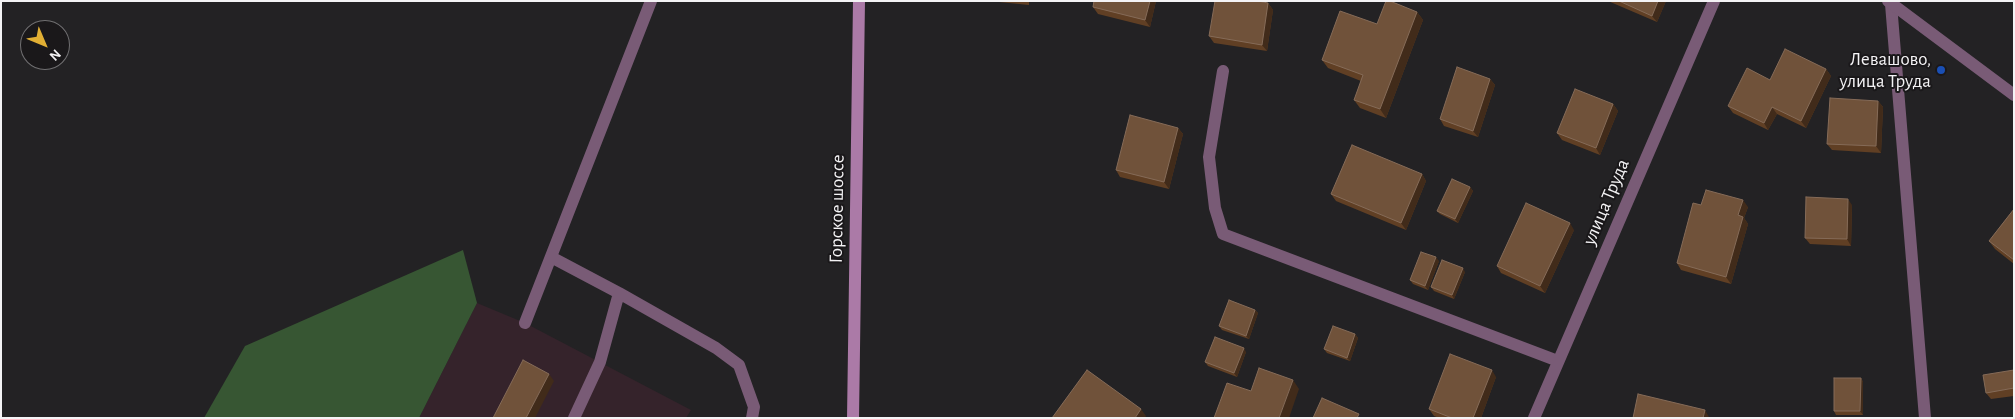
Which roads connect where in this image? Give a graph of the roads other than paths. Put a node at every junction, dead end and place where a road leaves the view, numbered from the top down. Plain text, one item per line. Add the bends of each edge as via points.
1 (650, 1) edge
2 (859, 1) edge
3 (1714, 1) edge
4 (1890, 2) edge
5 (1223, 71) dead end
6 (2014, 95) edge
7 (551, 257) junction
8 (619, 293) junction
9 (525, 323) dead end
10 (1558, 361) junction
11 (574, 418) edge
12 (752, 418) edge
13 (853, 418) edge
14 (1534, 418) edge
15 (1925, 418) edge

1 - 7 street
2 - 13 main road, Горское шоссе
3 - 10 street, улица Труда
4 - 6 street
4 - 15 street
5 - 10 street via 1208,157 1215,208 1223,234
7 - 8 street
7 - 9 street
8 - 11 street via 600,362
8 - 12 street via 739,364 754,407
10 - 14 street, улица Труда

